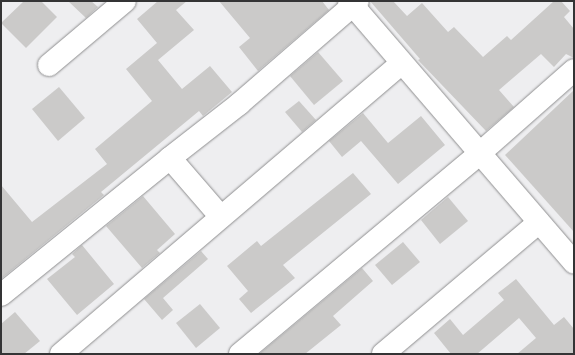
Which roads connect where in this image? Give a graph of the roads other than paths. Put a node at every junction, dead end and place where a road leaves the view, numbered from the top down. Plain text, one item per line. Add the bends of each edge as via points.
1 (125, 1) edge
2 (353, 2) edge
3 (402, 63) junction
4 (49, 65) dead end
5 (574, 70) edge
6 (480, 153) junction
7 (170, 158) junction
8 (220, 216) junction
9 (539, 222) junction
10 (574, 263) edge
11 (1, 295) edge
12 (61, 354) edge
13 (240, 354) edge
14 (383, 354) edge

1 - 4 street
2 - 3 street
2 - 7 street via 239,104
3 - 6 street
3 - 8 street
5 - 6 street
6 - 9 street
6 - 13 street
7 - 8 street
7 - 11 street
8 - 12 street
9 - 10 street
9 - 14 street

